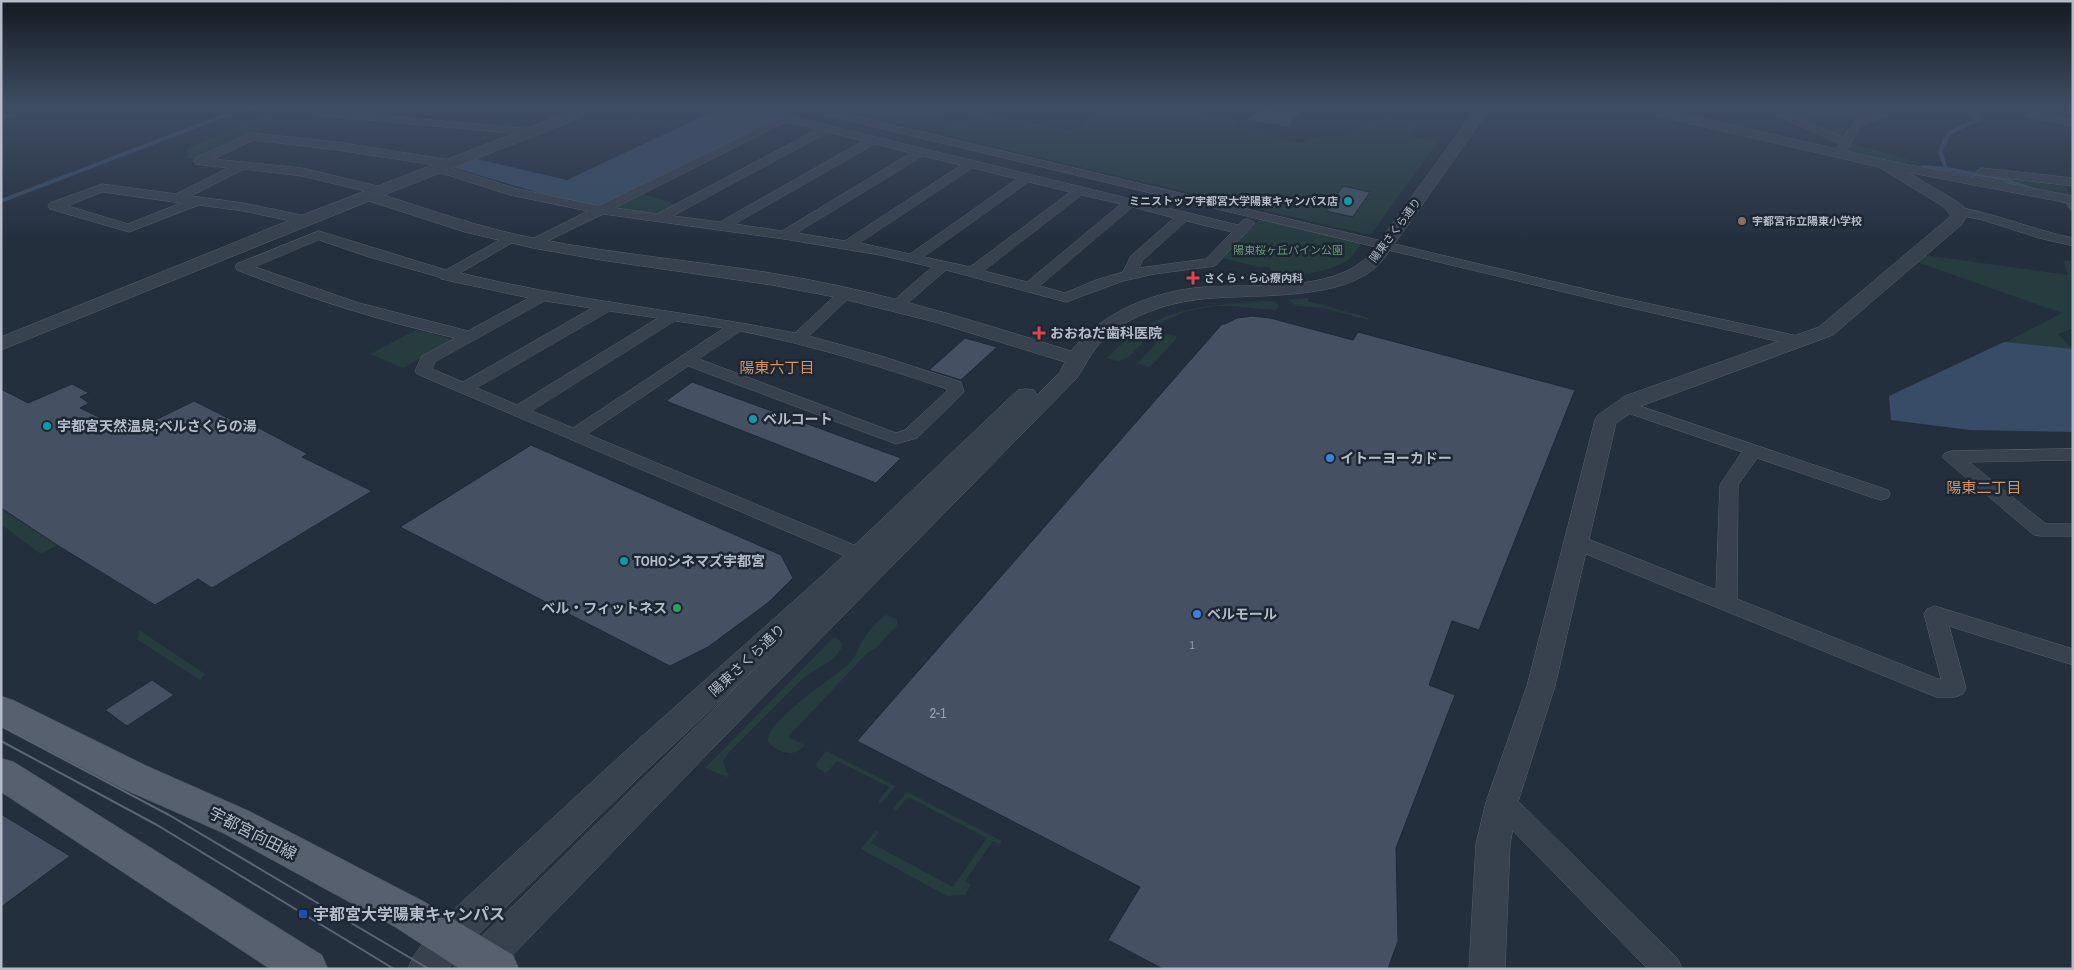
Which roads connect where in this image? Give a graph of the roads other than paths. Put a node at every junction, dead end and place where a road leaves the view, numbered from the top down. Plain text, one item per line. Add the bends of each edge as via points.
1 (218, 152) edge
2 (371, 152) edge
3 (480, 152) edge
4 (716, 152) edge
5 (783, 152) edge
6 (852, 152) edge
7 (921, 152) edge
8 (922, 152) edge
9 (997, 152) edge
10 (1452, 152) edge
11 (1854, 152) edge
12 (970, 164) junction
13 (1884, 164) junction
14 (243, 165) junction
15 (444, 166) junction
16 (1026, 178) junction
17 (2073, 182) edge
18 (1079, 191) junction
19 (375, 194) junction
20 (178, 198) junction
21 (2073, 200) edge
22 (196, 201) junction
23 (1130, 203) junction
24 (601, 210) junction
25 (1958, 211) junction
26 (1258, 214) junction
27 (1184, 216) junction
28 (657, 219) junction
29 (306, 220) junction
30 (721, 227) junction
31 (1241, 230) junction
32 (784, 235) junction
33 (510, 238) junction
34 (2073, 242) edge
35 (535, 243) junction
36 (848, 245) junction
37 (1386, 245) junction
38 (913, 258) junction
39 (943, 265) junction
40 (973, 272) junction
41 (1130, 273) junction
42 (446, 276) junction
43 (1029, 288) junction
44 (846, 293) junction
45 (543, 296) junction
46 (897, 305) junction
47 (607, 306) junction
48 (672, 316) junction
49 (738, 326) junction
50 (469, 336) junction
51 (798, 338) junction
52 (1798, 341) junction
53 (1, 344) edge
54 (1075, 358) junction
55 (687, 360) junction
56 (465, 388) junction
57 (1625, 406) junction
58 (519, 410) junction
59 (575, 434) junction
60 (1753, 450) junction
61 (2072, 454) edge
62 (1881, 494) dead end
63 (2073, 530) edge
64 (1576, 542) junction
65 (859, 555) junction
66 (1726, 603) junction
67 (2073, 657) edge
68 (1, 709) edge
69 (1, 773) edge
70 (1502, 802) junction
71 (465, 961) edge
72 (307, 969) edge
73 (1487, 969) edge
74 (1668, 969) edge

1 - 14 street via 200,161
2 - 15 street
3 - 15 street
4 - 24 street
5 - 28 street
6 - 30 street
7 - 32 street
8 - 12 street
9 - 26 street
10 - 37 street, 陽東さくら通り
11 - 13 street
12 - 16 street
12 - 36 street
13 - 17 street via 1940,166
13 - 21 street
13 - 25 street
14 - 19 street via 302,172
14 - 20 street
15 - 19 street
15 - 24 street via 516,192
16 - 18 street
16 - 38 street
18 - 23 street
18 - 40 street
19 - 29 street
19 - 33 street via 464,226
20 - 22 street
20 - 22 street via 102,188 56,206 129,228
22 - 29 street
23 - 27 street
23 - 43 street
24 - 28 street
24 - 35 street
25 - 34 street via 1979,214 2022,230
25 - 52 street via 1955,222 1837,323 1826,331
26 - 31 street
26 - 37 street
27 - 31 street
27 - 41 street via 1136,259
28 - 30 street
29 - 53 street
30 - 32 street
31 - 41 street via 1210,263
32 - 36 street
33 - 35 street
33 - 42 street
35 - 44 street
36 - 38 street
37 - 52 street
37 - 54 street, 陽東さくら通り via 1371,263 1359,271 1323,284 1194,294 1144,306 1107,326
38 - 39 street
39 - 40 street
39 - 46 street
40 - 43 street
41 - 43 street via 1088,286 1066,298
42 - 45 street
42 - 50 street via 320,235 242,267 323,298
44 - 46 street
44 - 51 street
45 - 47 street
45 - 50 street
46 - 54 street
47 - 48 street
47 - 56 street
48 - 49 street
48 - 58 street
49 - 51 street
49 - 55 street
50 - 56 street via 428,359 423,371
51 - 55 street via 955,386 956,392 911,434 896,439
52 - 57 street
54 - 65 street, 陽東さくら通り via 1053,370
54 - 71 street, 陽東さくら通り via 1069,375 820,624 656,784
55 - 59 street
56 - 58 street
57 - 60 street
57 - 64 street via 1606,420
58 - 59 street
59 - 65 street
60 - 62 street
60 - 66 street via 1730,485
61 - 63 street via 1951,457 2042,530
64 - 66 street
64 - 70 street via 1542,686
65 - 71 street, 陽東さくら通り via 630,766
66 - 67 street via 1936,688 1955,688 1935,614
68 - 71 main road, 宇都宮向田線 via 134,777 236,822 409,914
69 - 72 main road
70 - 73 street via 1493,844
70 - 74 street

